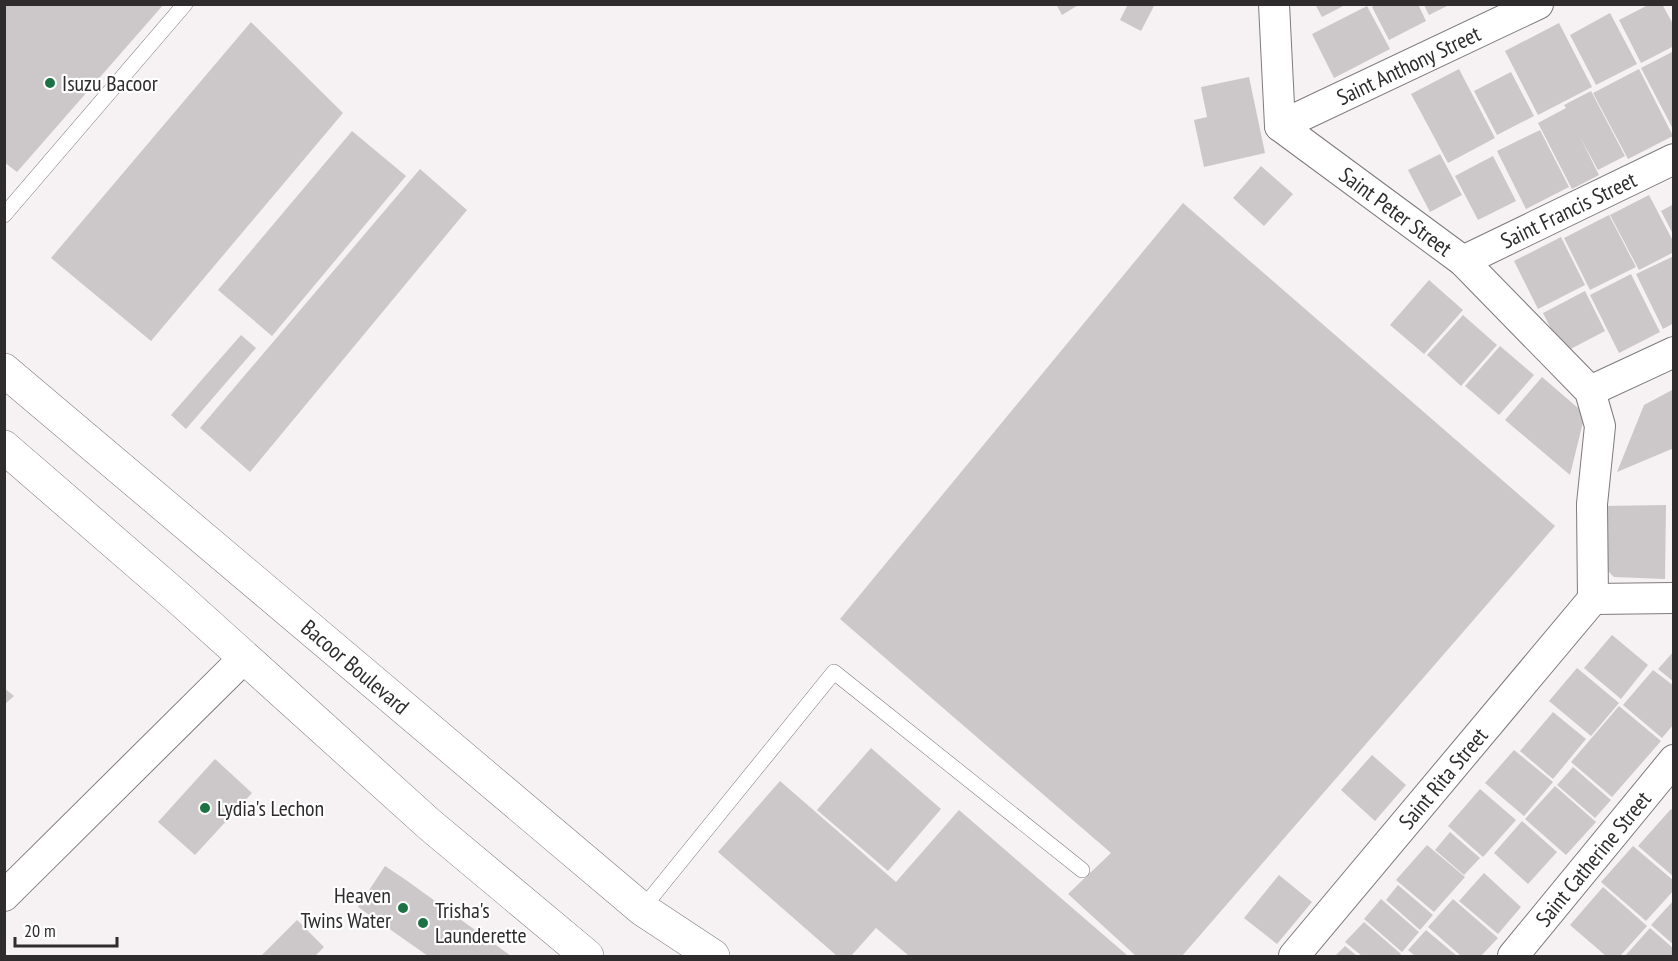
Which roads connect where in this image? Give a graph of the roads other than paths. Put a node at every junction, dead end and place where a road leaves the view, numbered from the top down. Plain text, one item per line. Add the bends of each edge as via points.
1 (185, 4) edge
2 (1274, 4) edge
3 (1538, 4) edge
4 (1280, 126) junction
5 (1674, 159) edge
6 (7, 206) edge
7 (1463, 261) junction
8 (1674, 352) edge
9 (4, 370) edge
10 (1590, 391) junction
11 (4, 447) edge
12 (1674, 598) edge
13 (1593, 599) junction
14 (245, 657) junction
15 (1674, 760) edge
16 (1082, 870) dead end
17 (4, 896) edge
18 (642, 909) junction
19 (587, 957) edge
20 (713, 957) edge
21 (1294, 957) edge
22 (1513, 957) edge

1 - 6 lane
2 - 4 street
3 - 4 street, Saint Anthony Street
4 - 7 street, Saint Peter Street
5 - 7 street, Saint Francis Street
7 - 10 street, Saint Peter Street
8 - 10 street
9 - 18 main road, Bacoor Boulevard
10 - 13 street via 1600,426 1592,504
11 - 14 main road
12 - 13 street
13 - 21 street, Saint Rita Street
14 - 17 street
14 - 19 main road via 429,825
15 - 22 street, Saint Catherine Street
16 - 18 lane via 834,672
18 - 20 main road, Bacoor Boulevard

